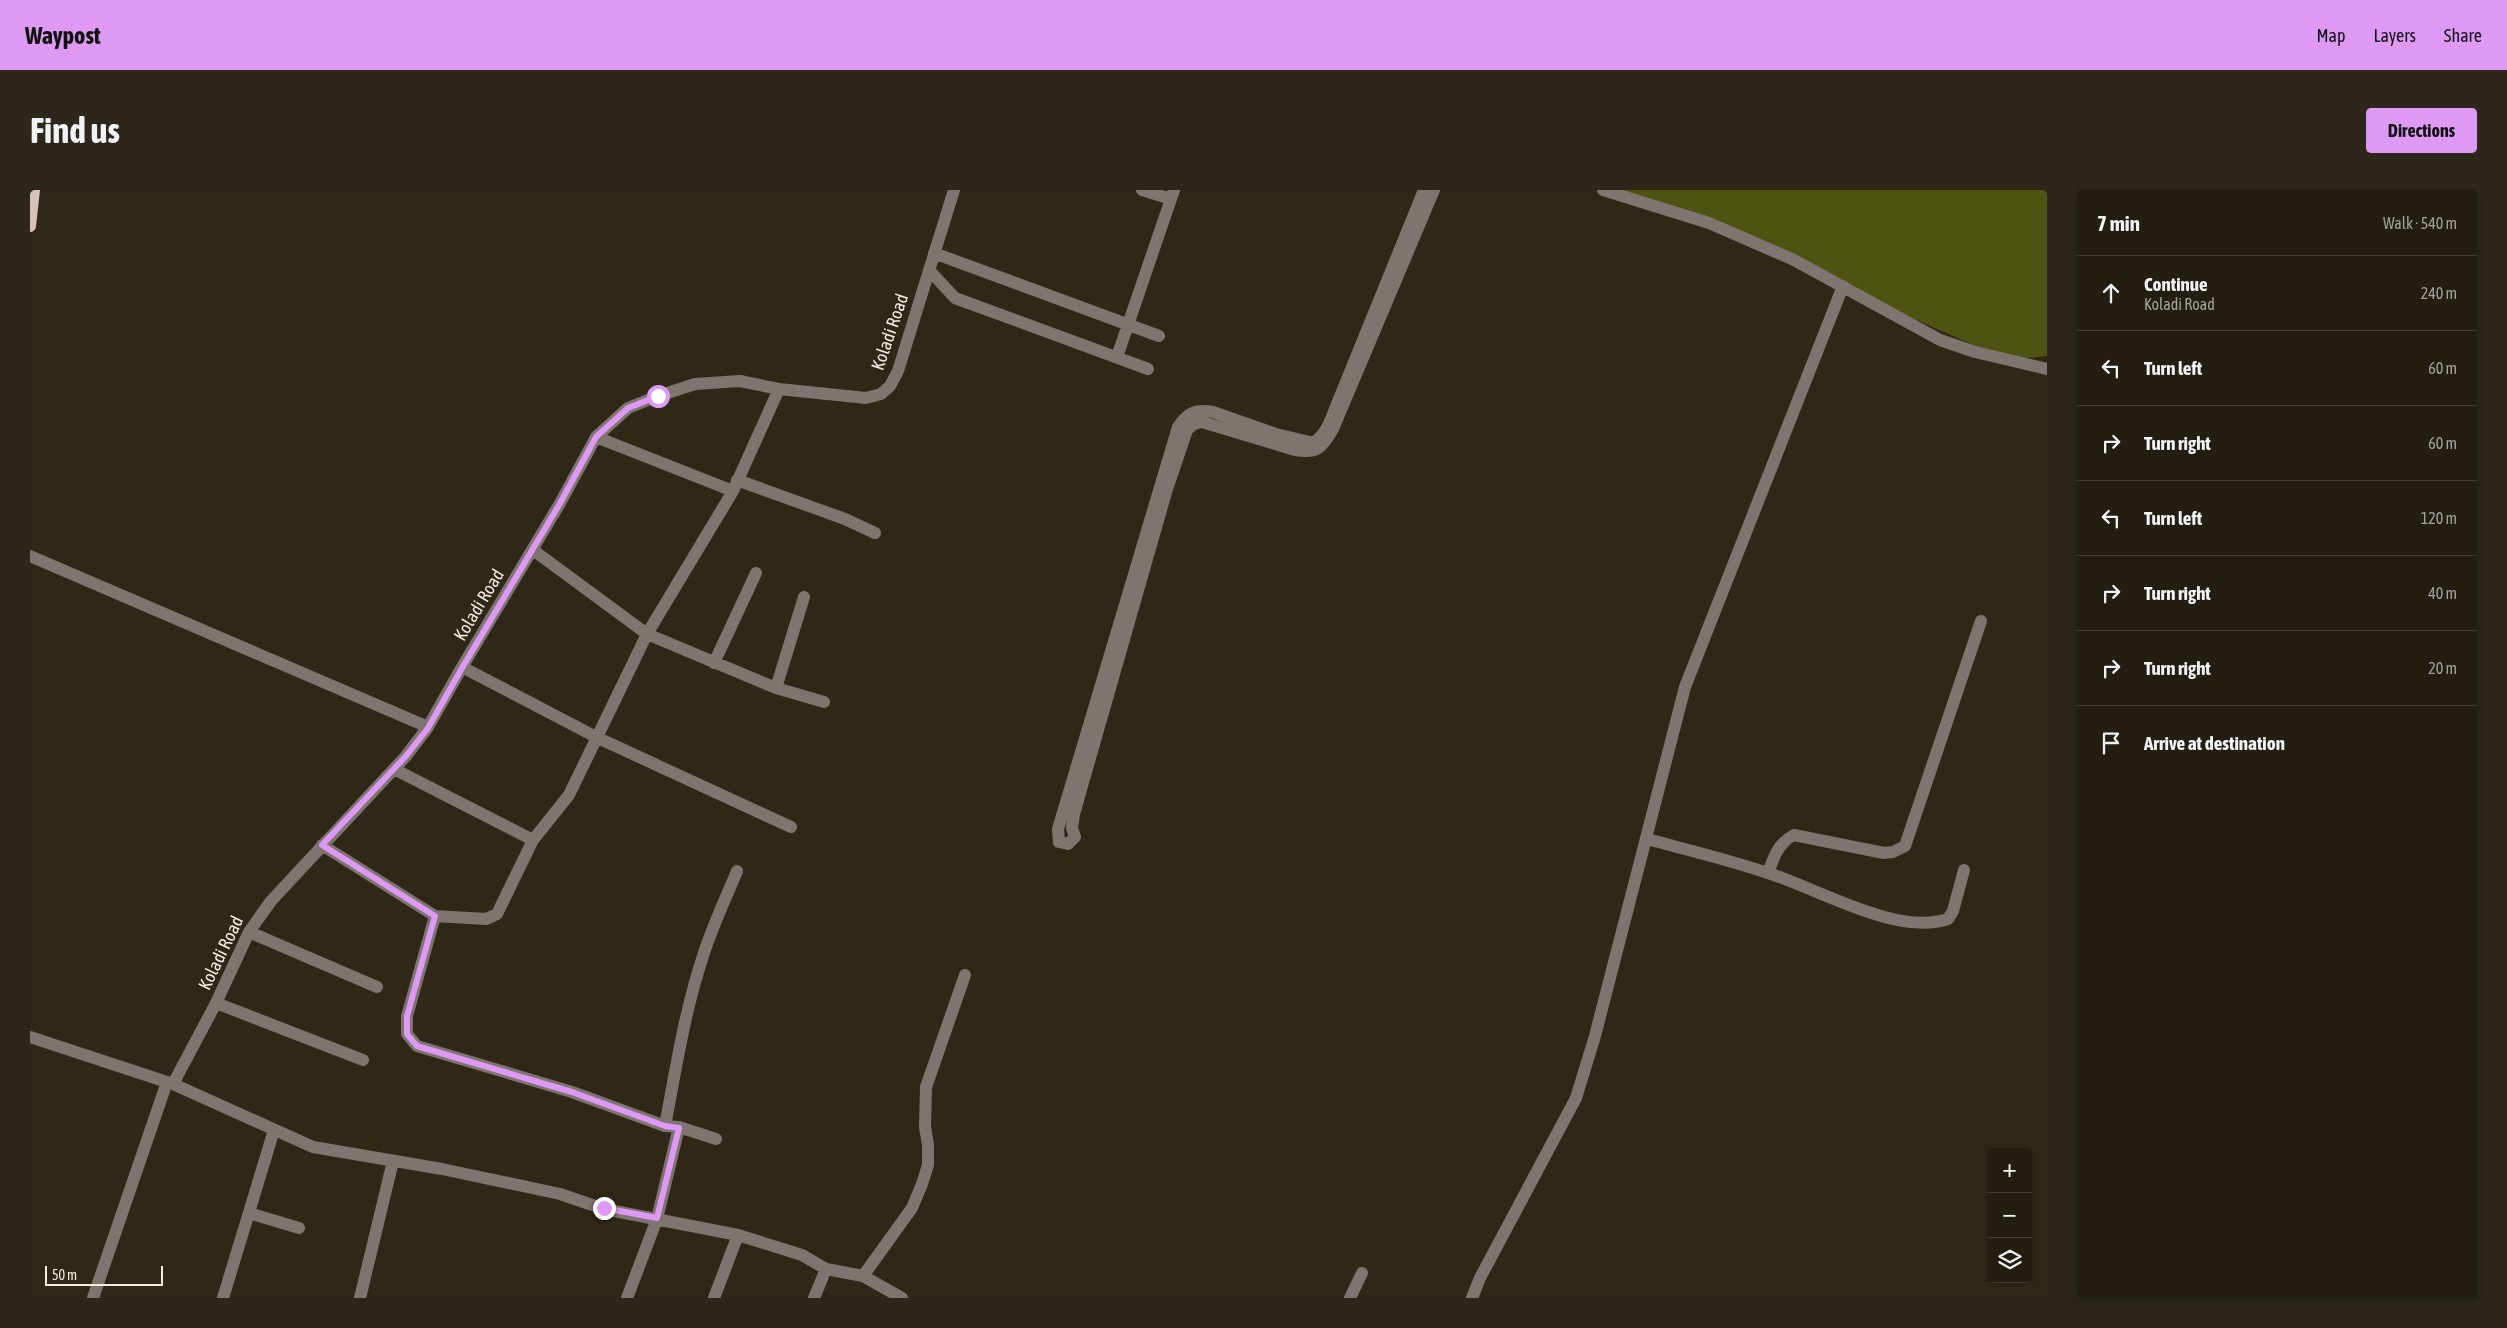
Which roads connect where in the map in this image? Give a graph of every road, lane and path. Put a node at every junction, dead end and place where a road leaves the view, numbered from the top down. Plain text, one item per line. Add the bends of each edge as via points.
1 (34, 190) edge
2 (954, 190) edge
3 (1142, 190) edge
4 (1424, 190) edge
5 (1434, 190) edge
6 (1603, 190) edge
7 (1173, 195) edge
8 (30, 226) edge
9 (934, 254) junction
10 (929, 270) junction
11 (1843, 286) junction
12 (1128, 325) junction
13 (1159, 336) dead end
14 (1117, 357) junction
15 (1148, 368) dead end
16 (2047, 369) edge
17 (779, 389) junction
18 (596, 437) junction
19 (735, 485) junction
20 (875, 533) dead end
21 (533, 550) junction
22 (30, 556) edge
23 (756, 573) dead end
24 (804, 596) dead end
25 (1981, 621) dead end
26 (647, 634) junction
27 (714, 663) junction
28 (462, 668) junction
29 (776, 688) junction
30 (824, 702) dead end
31 (428, 728) junction
32 (598, 738) junction
33 (394, 768) junction
34 (791, 827) dead end
35 (1647, 839) junction
36 (533, 840) junction
37 (322, 845) junction
38 (1964, 870) dead end
39 (737, 871) dead end
40 (1768, 873) junction
41 (435, 916) junction
42 (249, 932) junction
43 (966, 975) dead end
44 (377, 987) dead end
45 (216, 1003) junction
46 (30, 1037) edge
47 (363, 1060) dead end
48 (170, 1083) junction
49 (665, 1126) junction
50 (679, 1128) junction
51 (274, 1130) junction
52 (716, 1139) dead end
53 (393, 1161) junction
54 (249, 1213) junction
55 (657, 1218) junction
56 (299, 1228) dead end
57 (738, 1235) junction
58 (826, 1270) junction
59 (1362, 1273) dead end
60 (863, 1276) junction
61 (93, 1298) edge
62 (223, 1298) edge
63 (360, 1298) edge
64 (627, 1298) edge
65 (714, 1298) edge
66 (814, 1298) edge
67 (902, 1298) edge
68 (1350, 1298) edge
69 (1472, 1298) edge

1 - 8 main road
2 - 9 street, Koladi Road
3 - 7 street
4 - 5 street via 1337,404 1320,438 1314,443 1298,440 1198,410 1190,413 1178,427 1058,829 1059,842 1068,844 1075,837 1072,828 1074,814 1167,489 1187,430 1202,422 1295,450 1307,452 1320,447 1333,429
6 - 11 street via 1708,223 1794,260
7 - 12 street
9 - 10 street, Koladi Road
9 - 12 street
10 - 14 street via 955,298
10 - 17 street, Koladi Road via 898,371 881,394 866,398
11 - 16 street via 1940,340
11 - 35 street via 1685,687
12 - 13 street
12 - 14 street
14 - 15 street
17 - 18 street, Koladi Road via 740,381 695,384 628,408
17 - 19 street
18 - 19 street
18 - 21 street, Koladi Road
19 - 20 street via 845,519
19 - 26 street
21 - 26 street
21 - 28 street, Koladi Road
22 - 31 street
23 - 27 street
24 - 29 street
25 - 40 street via 1905,846 1884,853 1794,835 1783,841 1776,851
26 - 27 street
26 - 32 street
27 - 29 street
28 - 31 street, Koladi Road
28 - 32 street
29 - 30 street
31 - 33 street, Koladi Road
32 - 34 street
32 - 36 street via 570,795
33 - 36 street
33 - 37 street, Koladi Road
35 - 40 street
35 - 69 street via 1576,1098
36 - 41 street via 497,914 486,919
37 - 41 street
37 - 42 street, Koladi Road via 271,901
38 - 40 street via 1953,911 1948,919 1934,924 1915,924 1832,898
39 - 49 street via 695,984
41 - 49 street via 407,1016 407,1034 417,1046 572,1092
42 - 44 street
42 - 45 street, Koladi Road
43 - 60 street via 926,1087 924,1127 928,1165 922,1184 912,1208
45 - 47 street
45 - 48 street, Koladi Road
46 - 48 street
48 - 51 street
48 - 61 street, Koladi Road
49 - 50 street
50 - 52 street
50 - 55 street
51 - 53 street via 314,1147
51 - 54 street
53 - 55 street via 560,1194 604,1208
53 - 63 street
54 - 56 street
54 - 62 street
55 - 57 street
55 - 64 street
57 - 58 street via 802,1255
57 - 65 street
58 - 60 street
58 - 66 street
59 - 68 street
60 - 67 street

